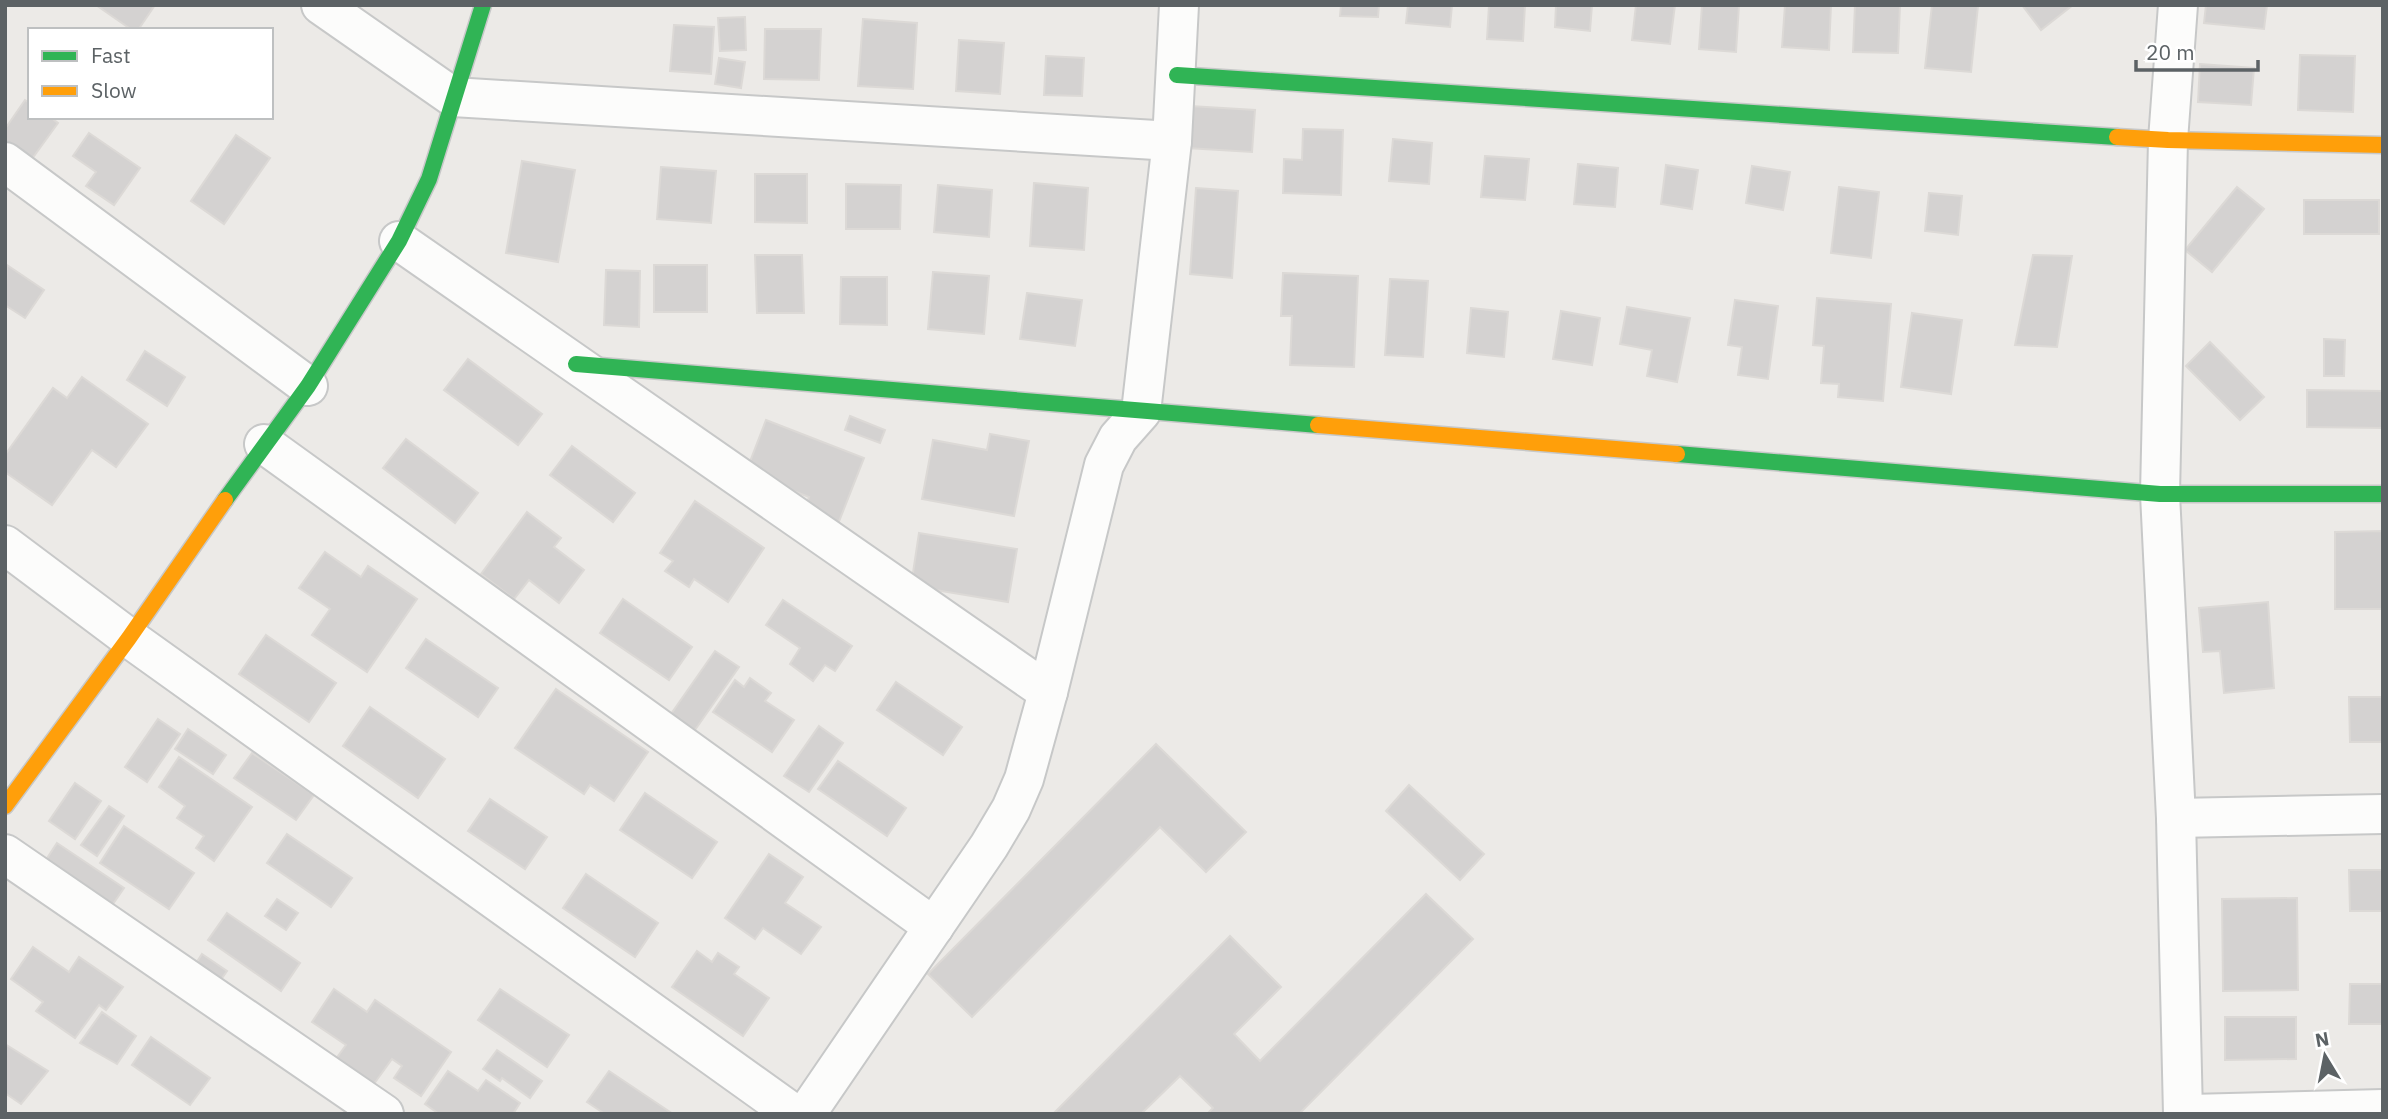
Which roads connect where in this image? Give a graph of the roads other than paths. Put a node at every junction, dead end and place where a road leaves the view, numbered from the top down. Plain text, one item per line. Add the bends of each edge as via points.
1 (321, 5) edge
2 (482, 5) edge
3 (1179, 5) edge
4 (2178, 5) edge
5 (1177, 75) junction
6 (453, 97) junction
7 (2168, 140) junction
8 (1172, 141) junction
9 (2383, 145) edge
10 (5, 162) edge
11 (399, 241) junction
12 (576, 364) junction
13 (307, 386) junction
14 (1141, 412) junction
15 (264, 444) junction
16 (2160, 494) junction
17 (2383, 494) edge
18 (5, 545) edge
19 (129, 638) junction
20 (1048, 692) junction
21 (5, 806) edge
22 (2383, 814) edge
23 (2176, 818) junction
24 (5, 854) edge
25 (934, 927) junction
26 (2383, 1110) edge
27 (384, 1114) edge
28 (794, 1114) edge
29 (806, 1114) edge
30 (2183, 1114) edge
31 (2190, 1114) edge

1 - 6 street
2 - 6 street
3 - 5 street
4 - 7 street
5 - 7 street
5 - 8 street
6 - 8 street
6 - 11 street via 429,178
7 - 9 street
7 - 16 street
8 - 14 street
10 - 13 street
11 - 12 street
11 - 13 street
12 - 14 street
12 - 20 street
13 - 15 street
14 - 16 street
14 - 20 street via 1118,438 1104,465
15 - 19 street
15 - 25 street
16 - 17 street
16 - 23 street
18 - 19 street
19 - 21 street
19 - 28 street
20 - 25 street via 1011,809
22 - 23 street
23 - 30 street
24 - 27 street
25 - 29 street
26 - 31 street

